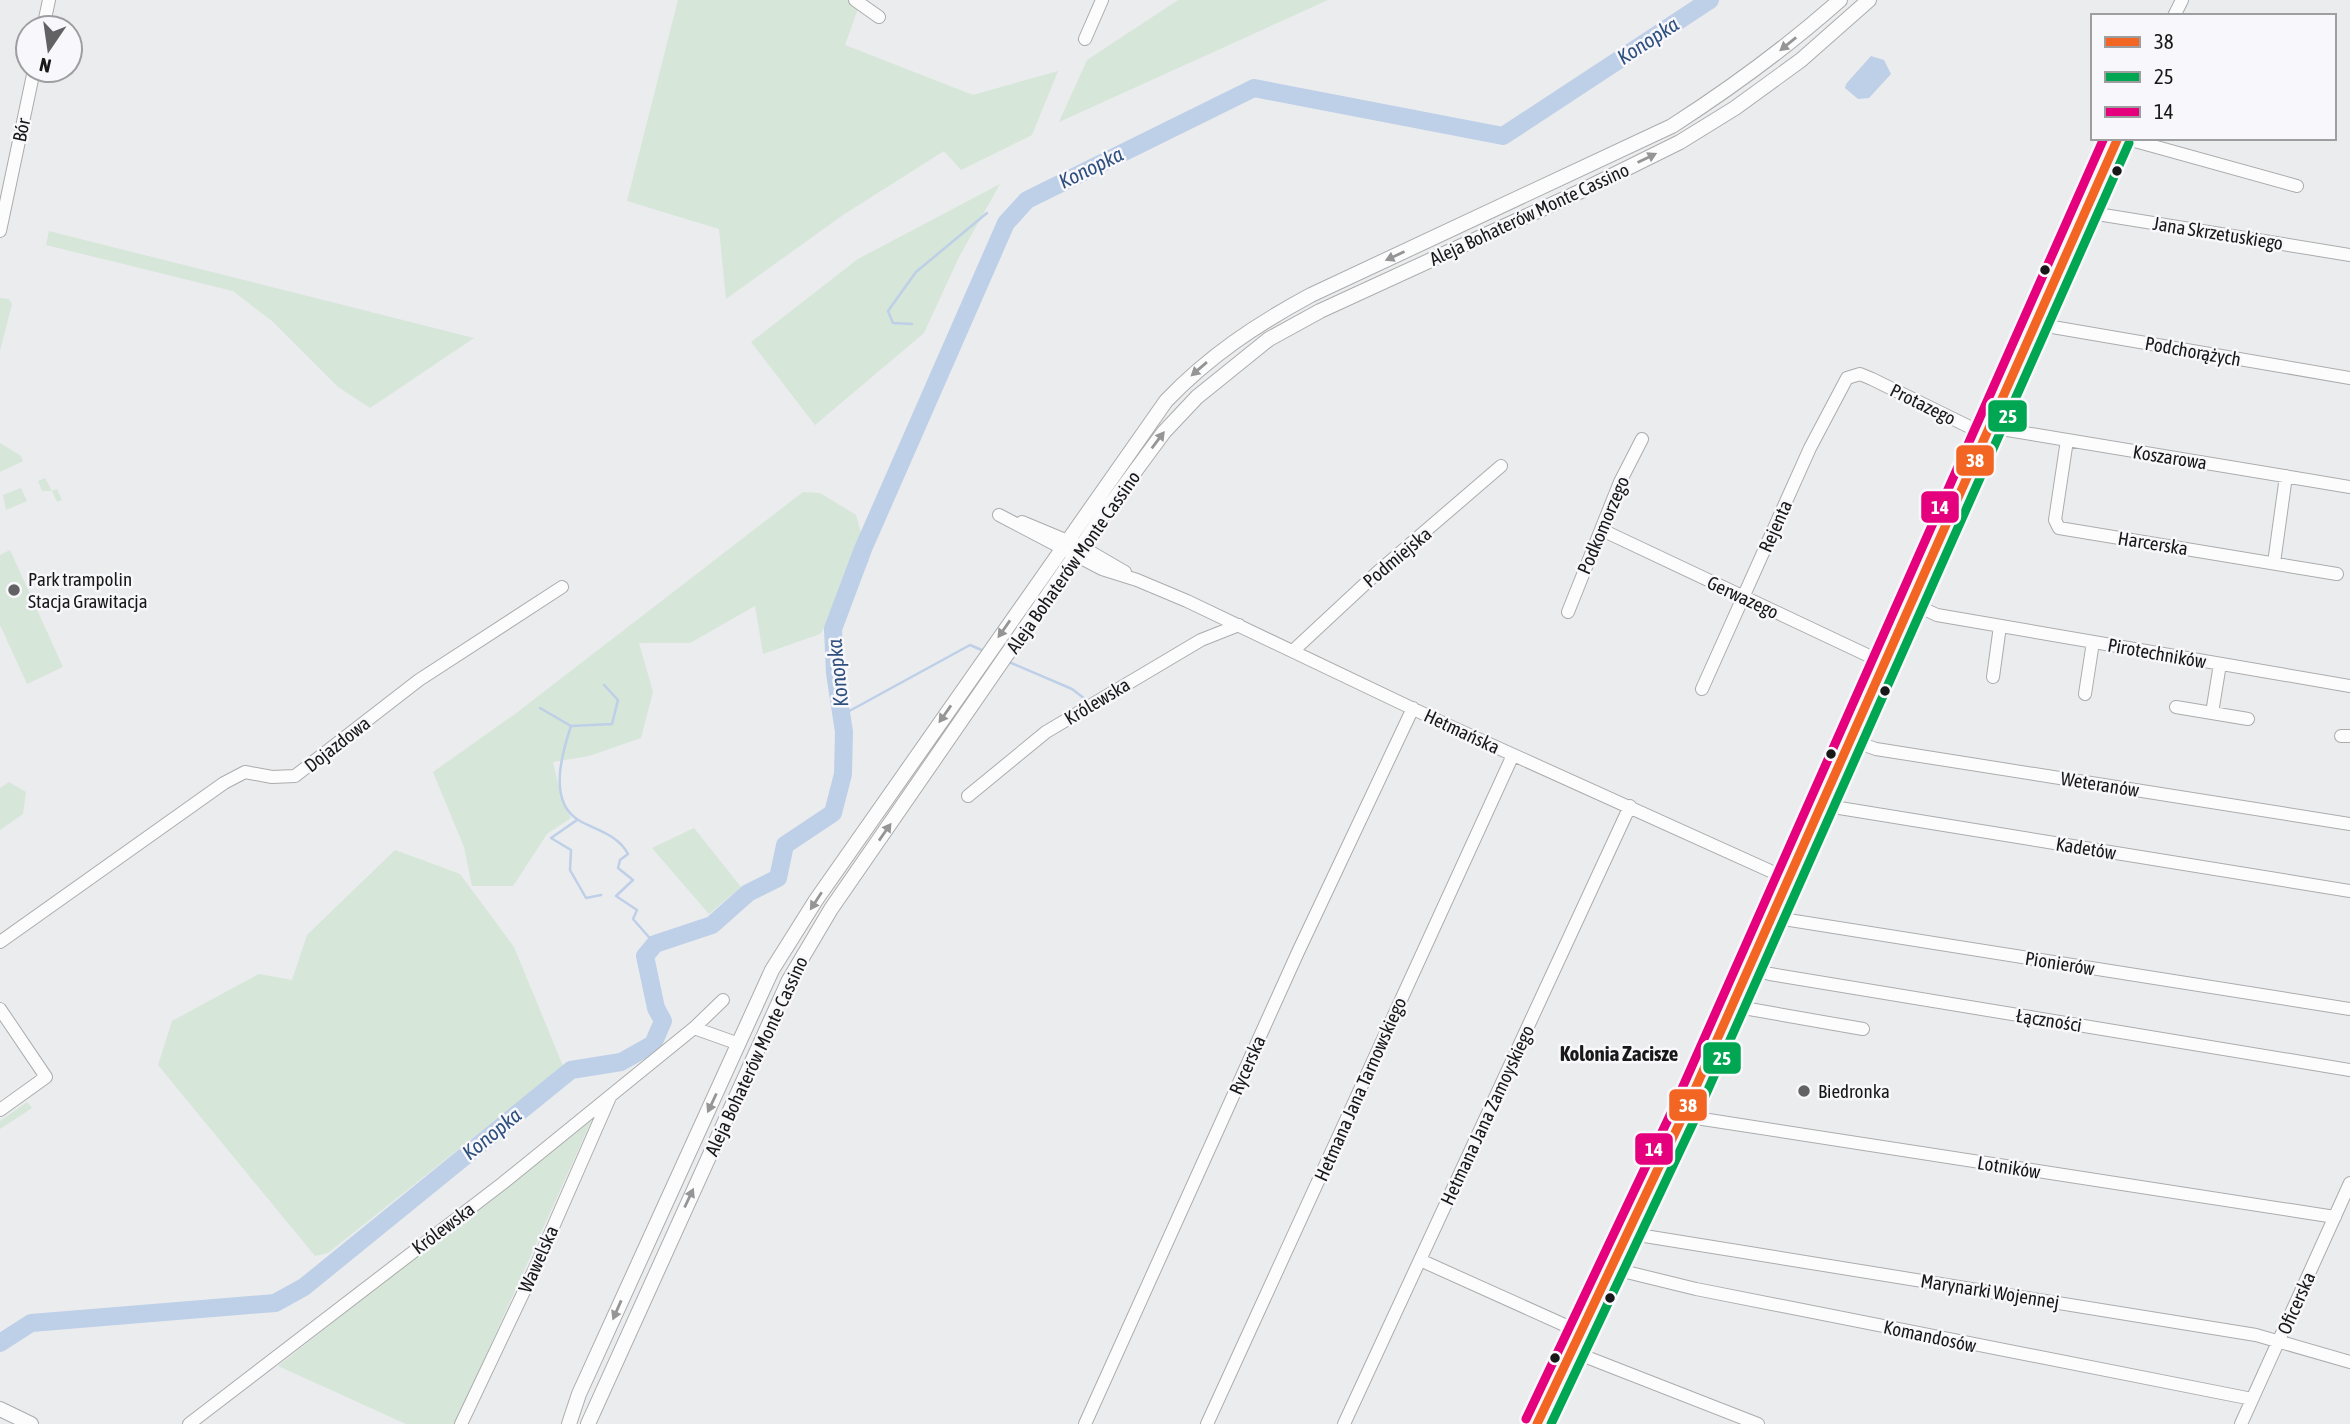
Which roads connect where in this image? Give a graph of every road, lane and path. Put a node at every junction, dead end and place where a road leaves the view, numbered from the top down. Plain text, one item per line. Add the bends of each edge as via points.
1 (855, 0) edge
2 (1102, 0) edge
3 (1840, 0) edge
4 (1869, 0) edge
5 (879, 17) dead end
6 (1085, 39) dead end
7 (31, 84) edge
8 (2117, 140) edge
9 (2131, 140) edge
10 (2297, 186) dead end
11 (2085, 212) junction
12 (0, 230) edge
13 (2350, 255) edge
14 (2035, 324) junction
15 (1860, 374) joint
16 (2350, 378) edge
17 (1988, 431) junction
18 (1642, 439) dead end
19 (2067, 440) junction
20 (1501, 466) dead end
21 (2287, 476) junction
22 (2350, 487) edge
23 (1602, 530) junction
24 (1064, 544) junction
25 (1079, 551) junction
26 (2274, 563) junction
27 (2337, 574) dead end
28 (562, 587) dead end
29 (1743, 597) junction
30 (1911, 603) junction
31 (1568, 612) dead end
32 (1239, 625) junction
33 (2000, 626) junction
34 (2093, 642) junction
35 (1294, 650) junction
36 (1884, 663) junction
37 (2220, 664) junction
38 (1993, 677) dead end
39 (2350, 686) edge
40 (1702, 689) dead end
41 (2085, 694) dead end
42 (1413, 708) junction
43 (2176, 708) dead end
44 (2212, 713) junction
45 (2248, 719) dead end
46 (1850, 740) junction
47 (1513, 755) junction
48 (968, 796) dead end
49 (1821, 805) junction
50 (1630, 806) junction
51 (2350, 824) edge
52 (1788, 879) junction
53 (2350, 891) edge
54 (1770, 917) junction
55 (0, 942) edge
56 (1749, 968) junction
57 (723, 1000) dead end
58 (1731, 1006) junction
59 (0, 1009) edge
60 (2350, 1009) edge
61 (694, 1028) junction
62 (1863, 1029) dead end
63 (739, 1044) junction
64 (2350, 1070) edge
65 (612, 1093) junction
66 (0, 1110) edge
67 (1683, 1115) junction
68 (2350, 1183) edge
69 (2347, 1197) edge
70 (2335, 1217) junction
71 (1626, 1233) junction
72 (1420, 1259) junction
73 (1610, 1268) junction
74 (1580, 1332) junction
75 (2279, 1340) junction
76 (1571, 1351) junction
77 (2350, 1362) edge
78 (2252, 1399) junction
79 (0, 1409) edge
80 (1743, 1422) edge
81 (31, 1424) edge
82 (189, 1424) edge
83 (461, 1424) edge
84 (569, 1424) edge
85 (588, 1424) edge
86 (1085, 1424) edge
87 (1207, 1424) edge
88 (1344, 1424) edge
89 (1537, 1424) edge
90 (1758, 1424) edge
91 (2241, 1424) edge

1 - 5 street
2 - 6 street
3 -> 24 main road, Aleja Bohaterów Monte Cassino via 1767,61 1672,126 1258,323 1219,351 1166,401
25 -> 4 main road, Aleja Bohaterów Monte Cassino via 1164,432 1197,397 1269,340 1320,310 1680,142 1801,60
7 - 12 street, Bór
8 - 11 street
9 - 10 street
11 - 13 street, Jana Skrzetuskiego
11 - 14 street
14 - 16 street, Podchorążych
14 - 17 street
15 - 17 street, Protazego
15 - 29 street, Rejenta via 1841,383
17 - 19 street, Koszarowa
17 - 30 street
18 - 23 street, Podkomorzego
19 - 21 street, Koszarowa
19 - 26 street, Harcerska via 2055,520 2059,528
20 - 35 street, Podmiejska
21 - 22 street, Koszarowa
21 - 26 street
23 - 29 street, Gerwazego
23 - 31 street, Podkomorzego
24 - 25 street, Hetmańska
24 -> 63 main road, Aleja Bohaterów Monte Cassino via 816,900 772,970
25 - 32 street, Hetmańska via 1101,569
85 -> 25 main road, Aleja Bohaterów Monte Cassino via 789,980 831,909
26 - 27 street, Harcerska
28 - 55 street, Dojazdowa via 419,680 295,776 246,772 224,783
29 - 36 street, Gerwazego
29 - 40 street, Rejenta
30 - 33 street, Pirotechników via 1937,615
30 - 36 street
32 - 35 street, Hetmańska
32 - 48 street, Królewska via 1201,640 1046,732
33 - 34 street, Pirotechników
33 - 38 street
34 - 37 street, Pirotechników
34 - 41 street, Pirotechników
35 - 42 street, Hetmańska
36 - 46 street
37 - 39 street, Pirotechników
37 - 44 street, Pirotechników
42 - 47 street, Hetmańska
42 - 86 street, Rycerska
43 - 44 street
44 - 45 street
46 - 49 street
46 - 51 street, Weteranów via 1876,749
47 - 50 street, Hetmańska
47 - 87 street, Hetmana Jana Tarnowskiego
49 - 52 street
49 - 53 street, Kadetów
50 - 52 street, Hetmańska
50 - 72 street, Hetmana Jana Zamoyskiego
52 - 54 street
54 - 56 street
54 - 60 street, Pionierów
56 - 58 street
56 - 64 street, Łączności
57 - 61 street, Królewska
58 - 62 street
58 - 67 street
59 - 66 street via 46,1077
61 - 63 street
61 - 65 street, Królewska
63 -> 84 main road, Aleja Bohaterów Monte Cassino
65 - 82 street, Królewska via 503,1183
65 - 83 street, Wawelska
67 - 70 street, Lotników
67 - 71 street
68 - 69 street, Oficerska
69 - 70 street, Oficerska
70 - 75 street, Oficerska
71 - 73 street
71 - 75 street, Marynarki Wojennej
72 - 74 street
72 - 88 street, Hetmana Jana Zamoyskiego
73 - 74 street
73 - 78 street, Komandosów
74 - 76 street
75 - 77 street, Marynarki Wojennej
75 - 78 street, Oficerska
76 - 80 street
76 - 89 street
78 - 91 street, Oficerska
79 - 81 main road
80 - 90 street

